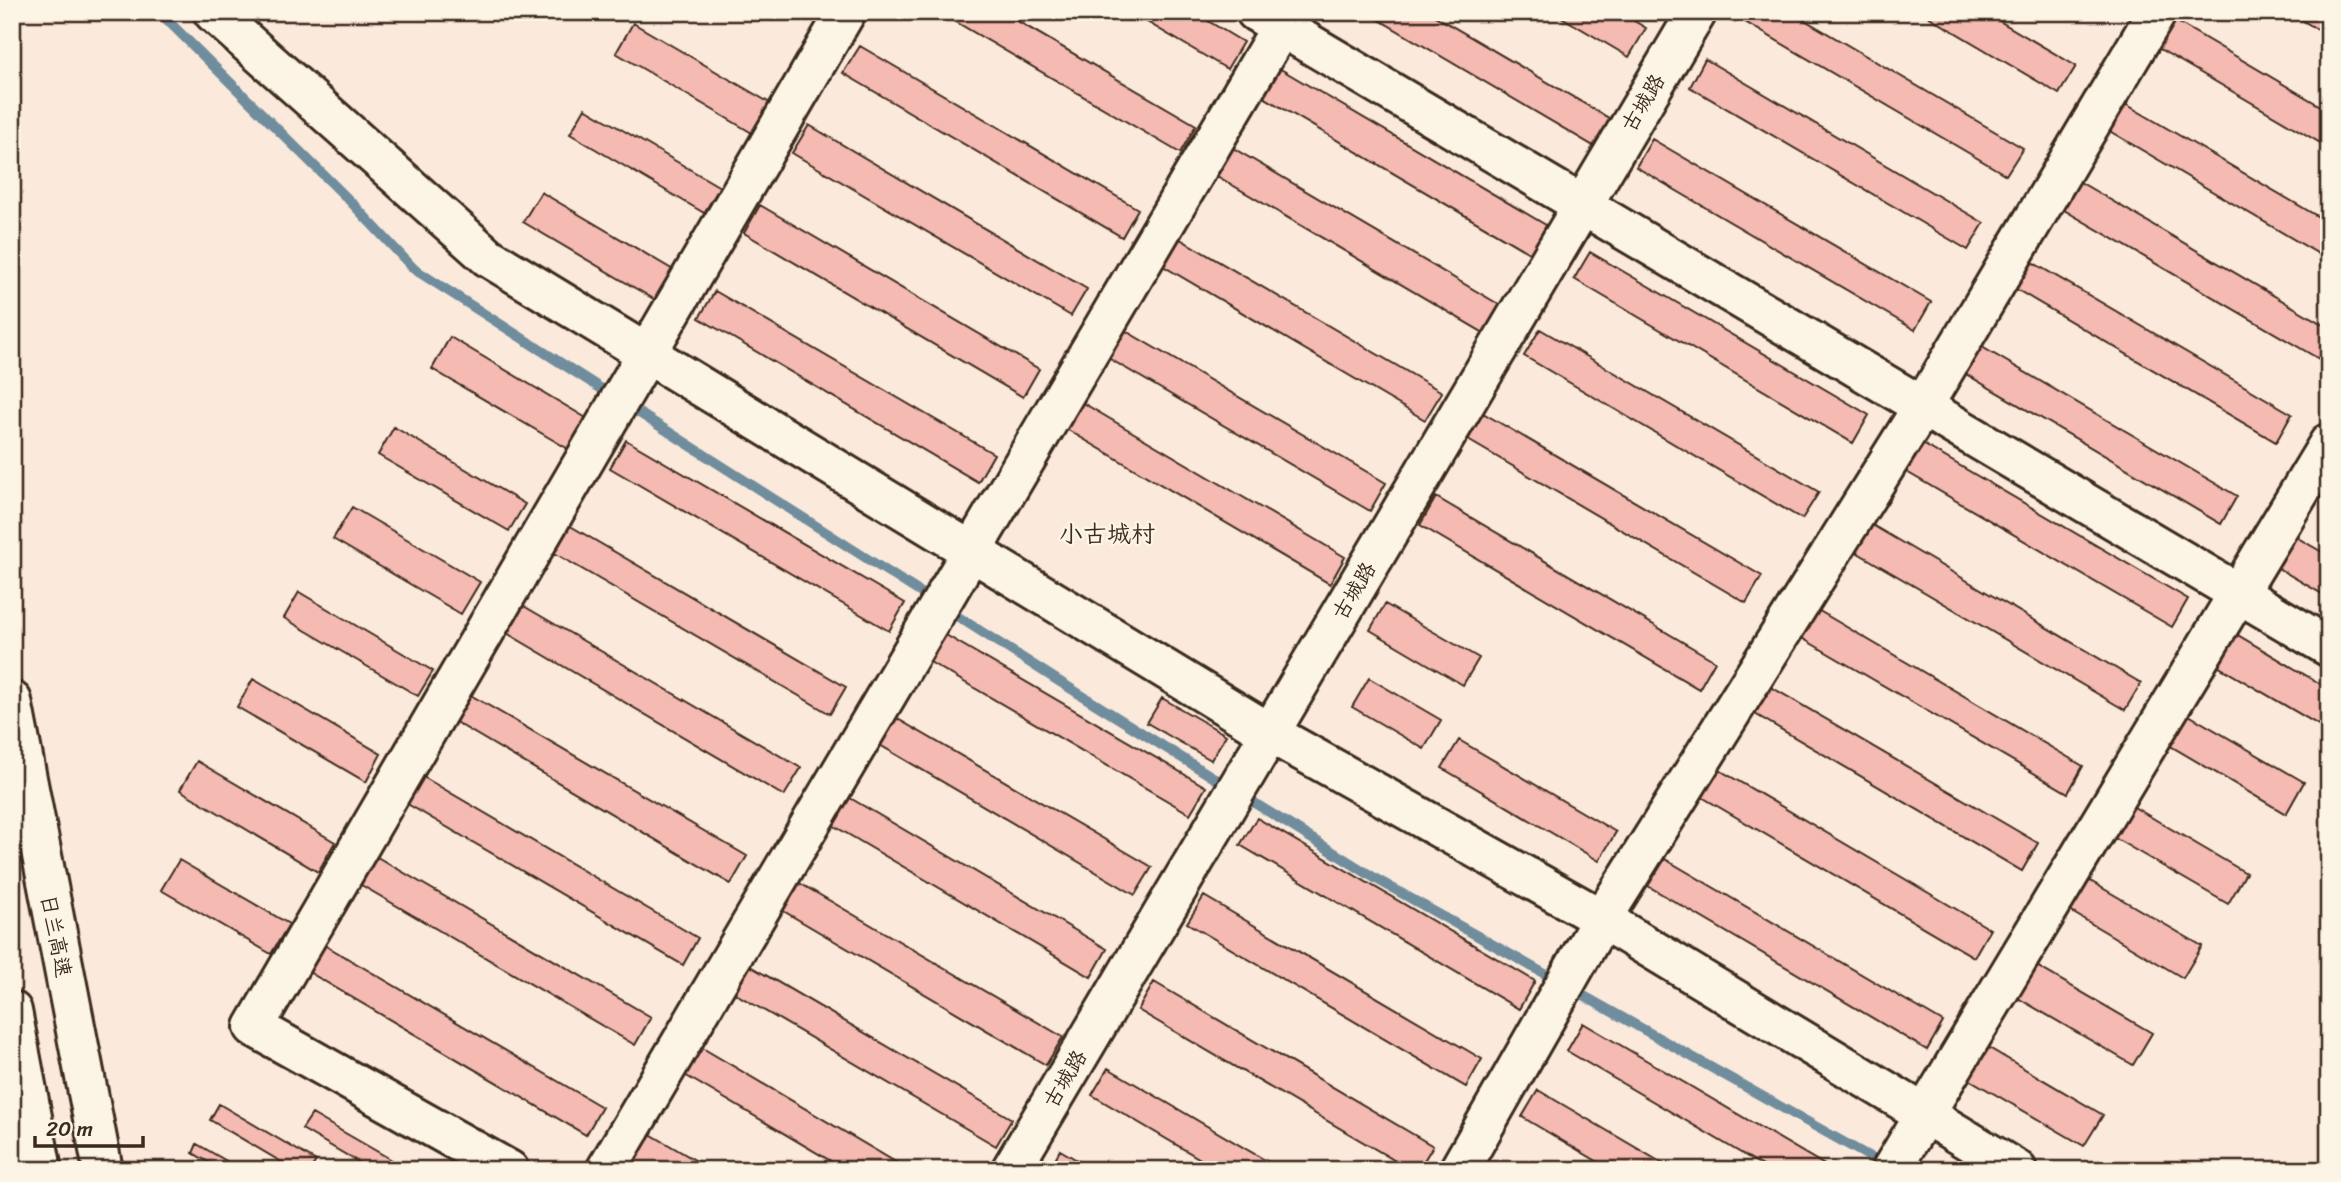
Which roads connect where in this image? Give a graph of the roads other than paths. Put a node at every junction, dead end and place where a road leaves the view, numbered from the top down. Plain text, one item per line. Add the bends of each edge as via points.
1 (213, 12) edge
2 (846, 12) edge
3 (1697, 12) edge
4 (2157, 12) edge
5 (1276, 17) edge
6 (1583, 205) junction
7 (647, 354) junction
8 (1923, 406) junction
9 (2329, 443) edge
10 (972, 551) junction
11 (2239, 594) junction
12 (2329, 647) edge
13 (12, 701) edge
14 (1270, 733) junction
15 (1602, 919) junction
16 (12, 1011) edge
17 (1925, 1113) junction
18 (42, 1170) edge
19 (103, 1170) edge
20 (509, 1170) edge
21 (606, 1170) edge
22 (1011, 1170) edge
23 (1459, 1170) edge
24 (1891, 1170) edge
25 (2017, 1170) edge

1 - 7 main road via 488,257
2 - 7 main road
3 - 6 main road, 古城路
4 - 8 main road
5 - 6 main road
5 - 10 main road
6 - 8 main road
6 - 14 main road, 古城路
7 - 10 main road
7 - 20 main road via 254,1027
8 - 11 main road
8 - 15 main road
9 - 11 main road
10 - 14 main road
10 - 21 main road
11 - 12 main road
11 - 17 main road
13 - 19 main road, 日兰高速
14 - 15 main road
14 - 22 main road, 古城路
15 - 17 main road
15 - 23 main road
16 - 18 main road
17 - 24 main road
17 - 25 main road

